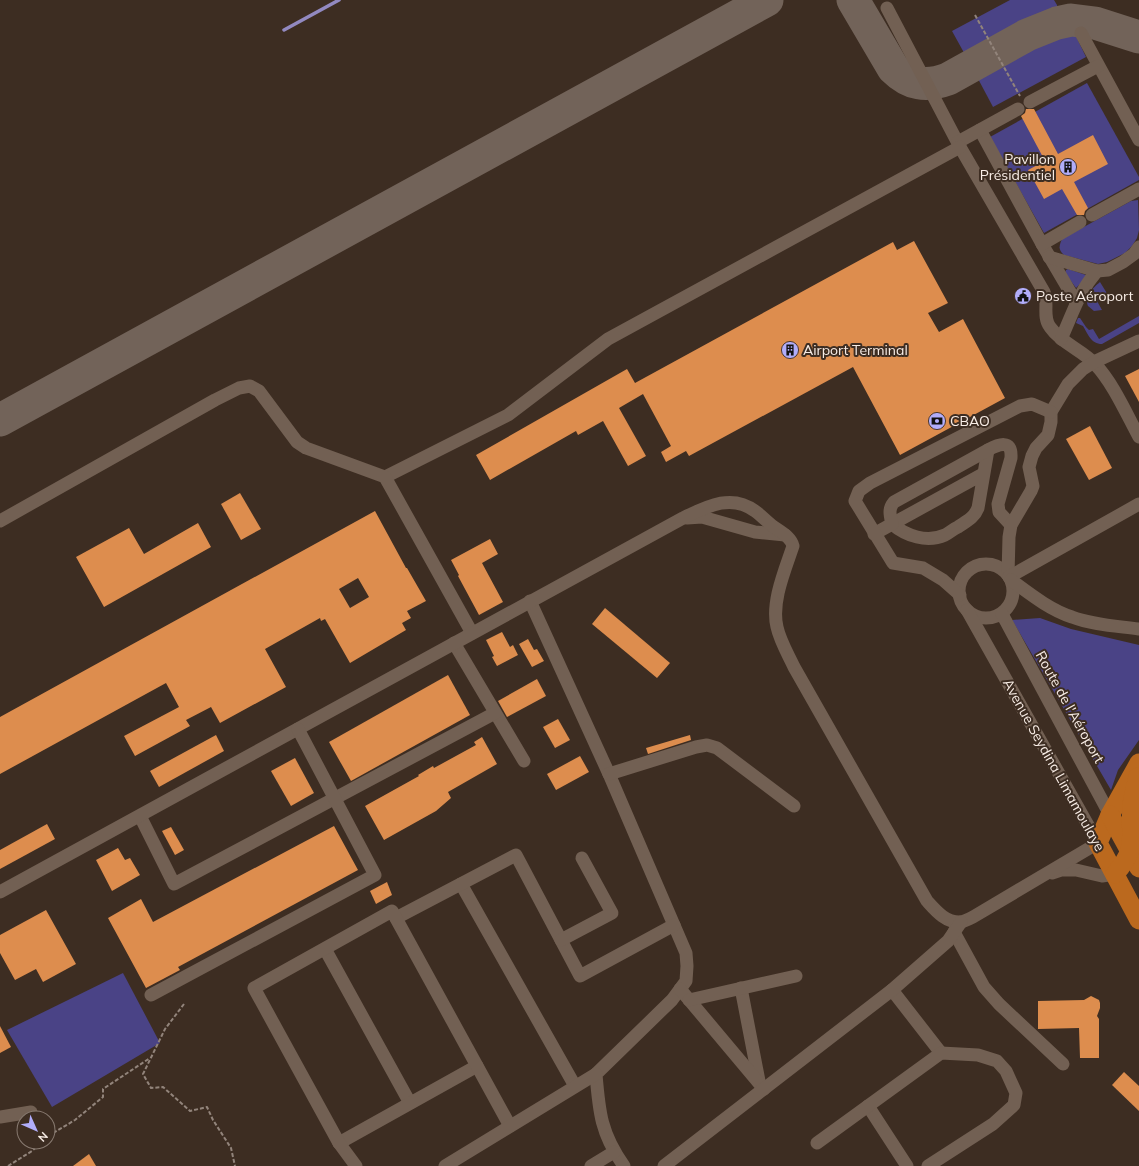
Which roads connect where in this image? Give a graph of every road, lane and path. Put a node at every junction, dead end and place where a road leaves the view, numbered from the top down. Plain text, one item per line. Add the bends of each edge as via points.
1 (887, 8) dead end
2 (975, 15) dead end
3 (1081, 33) dead end
4 (1098, 66) junction
5 (1025, 99) joint
6 (1018, 109) dead end
7 (980, 130) junction
8 (1139, 140) edge
9 (959, 144) junction
10 (1139, 189) edge
11 (1092, 215) dead end
12 (1080, 222) dead end
13 (1042, 244) junction
14 (1139, 247) edge
15 (1049, 257) junction
16 (1097, 271) junction
17 (1076, 302) junction
18 (1061, 339) junction
19 (1139, 341) edge
20 (1094, 362) junction
21 (1051, 412) junction
22 (1139, 437) edge
23 (988, 450) junction
24 (984, 474) junction
25 (386, 478) junction
26 (1139, 504) edge
27 (683, 518) junction
28 (0, 522) edge
29 (892, 524) junction
30 (1011, 525) junction
31 (874, 534) junction
32 (785, 535) junction
33 (1010, 577) junction
34 (960, 595) junction
35 (530, 601) junction
36 (967, 610) junction
37 (1002, 614) junction
38 (1139, 629) edge
39 (472, 633) junction
40 (454, 643) junction
41 (495, 713) junction
42 (298, 729) junction
43 (524, 761) dead end
44 (1139, 763) edge
45 (1139, 770) edge
46 (609, 774) junction
47 (334, 798) junction
48 (794, 806) dead end
49 (1110, 815) junction
50 (140, 816) junction
51 (1098, 842) junction
52 (582, 858) dead end
53 (1135, 861) edge
54 (1044, 874) junction
55 (1114, 874) junction
56 (461, 884) junction
57 (0, 892) edge
58 (396, 918) junction
59 (1139, 920) edge
60 (674, 925) junction
61 (958, 927) junction
62 (561, 940) junction
63 (324, 949) junction
64 (796, 976) dead end
65 (741, 988) junction
66 (680, 989) junction
67 (892, 990) junction
68 (151, 995) dead end
69 (690, 1000) junction
70 (184, 1004) dead end
71 (941, 1053) junction
72 (151, 1057) junction
73 (1063, 1064) dead end
74 (477, 1066) junction
75 (596, 1074) junction
76 (576, 1086) junction
77 (762, 1086) junction
78 (410, 1103) junction
79 (868, 1106) junction
80 (16, 1114) edge
81 (0, 1117) edge
82 (510, 1126) junction
83 (56, 1131) edge
84 (339, 1143) junction
85 (817, 1143) dead end
86 (33, 1150) edge
87 (614, 1152) junction
88 (8, 1166) edge
89 (235, 1166) edge
90 (356, 1166) edge
91 (445, 1166) edge
92 (591, 1166) edge
93 (624, 1166) edge
94 (664, 1166) edge
95 (907, 1166) edge
96 (928, 1166) edge

1 - 9 street
2 - 5 path
3 - 4 street
4 - 5 street
4 - 8 street
6 - 7 street
7 - 9 street
7 - 13 street
9 - 18 street via 1044,292 1046,322
9 - 25 street via 608,338 508,415
10 - 11 street
12 - 13 street
13 - 15 street
14 - 16 street via 1123,262 1108,270
15 - 16 street
15 - 17 street
16 - 17 street via 1083,288
17 - 18 street
18 - 20 street
19 - 20 street
20 - 21 street via 1068,384
20 - 22 street via 1106,378
21 - 30 street via 1048,434 1036,448 1030,462 1033,486
21 - 31 street via 1032,404 1020,406 884,475 858,491 855,501
23 - 24 street
23 - 29 street via 894,502 889,512
23 - 30 street via 1004,444 1012,452 998,504 999,512
24 - 29 street
24 - 29 street via 976,515 944,535 935,538 914,536
25 - 28 street via 306,448 297,442 259,391 250,386 215,400
25 - 39 street
26 - 33 street
27 - 32 street via 702,517 755,532
27 - 32 street via 720,502 733,502 755,511
27 - 35 street
29 - 31 street
30 - 33 street
31 - 34 street via 893,563 923,568 943,580
32 - 61 street via 793,546 775,609 783,644 927,901 938,915
33 - 34 street via 993,565 975,567 963,579
33 - 37 street via 1013,595
33 - 38 street via 1052,608 1068,616
34 - 36 street
35 - 39 street
35 - 46 street
36 - 37 street via 975,616 984,618
36 - 51 street, Avenue Seydina Limamoulaye
37 - 49 street, Route de l'Aéroport
39 - 40 street
40 - 41 street
40 - 42 street
41 - 43 street
41 - 47 street
42 - 47 street
42 - 50 street
44 - 49 highway
45 - 53 highway via 1132,805
46 - 48 street via 707,745 717,748
46 - 60 street
47 - 50 street via 174,884
47 - 68 street via 375,875
49 - 51 highway
49 - 53 highway, Avenue Seydina Limamoulaye
50 - 57 street
51 - 54 street
51 - 55 highway, Avenue Seydina Limamoulaye
52 - 62 street via 612,913
53 - 55 highway via 1124,865
54 - 55 street via 1061,870 1076,870 1102,876
54 - 61 street
55 - 59 highway, Avenue Seydina Limamoulaye
56 - 58 street
56 - 62 street via 516,855
56 - 76 street
58 - 63 street via 392,911
58 - 74 street
60 - 62 street via 580,976
60 - 66 street via 686,953 686,981
61 - 67 street via 948,940
61 - 73 street via 984,987
63 - 78 street
63 - 84 street via 254,988
64 - 65 street
65 - 69 street
65 - 77 street
66 - 69 street
66 - 75 street via 672,1000
67 - 71 street
67 - 77 street
69 - 77 street
70 - 72 path via 166,1029
71 - 79 street
71 - 96 street via 978,1055 997,1061 1006,1072 1016,1093 1014,1105 993,1124
72 - 83 path via 103,1089 103,1097 75,1120
72 - 89 path via 144,1074 151,1088 163,1087 190,1111 208,1107 231,1148
74 - 78 street
74 - 82 street
75 - 76 street
75 - 87 street via 602,1125
76 - 82 street
77 - 94 street
78 - 84 street
79 - 85 street
79 - 95 street
80 - 81 street
82 - 91 street
84 - 90 street
86 - 88 path
87 - 92 street
87 - 93 street

